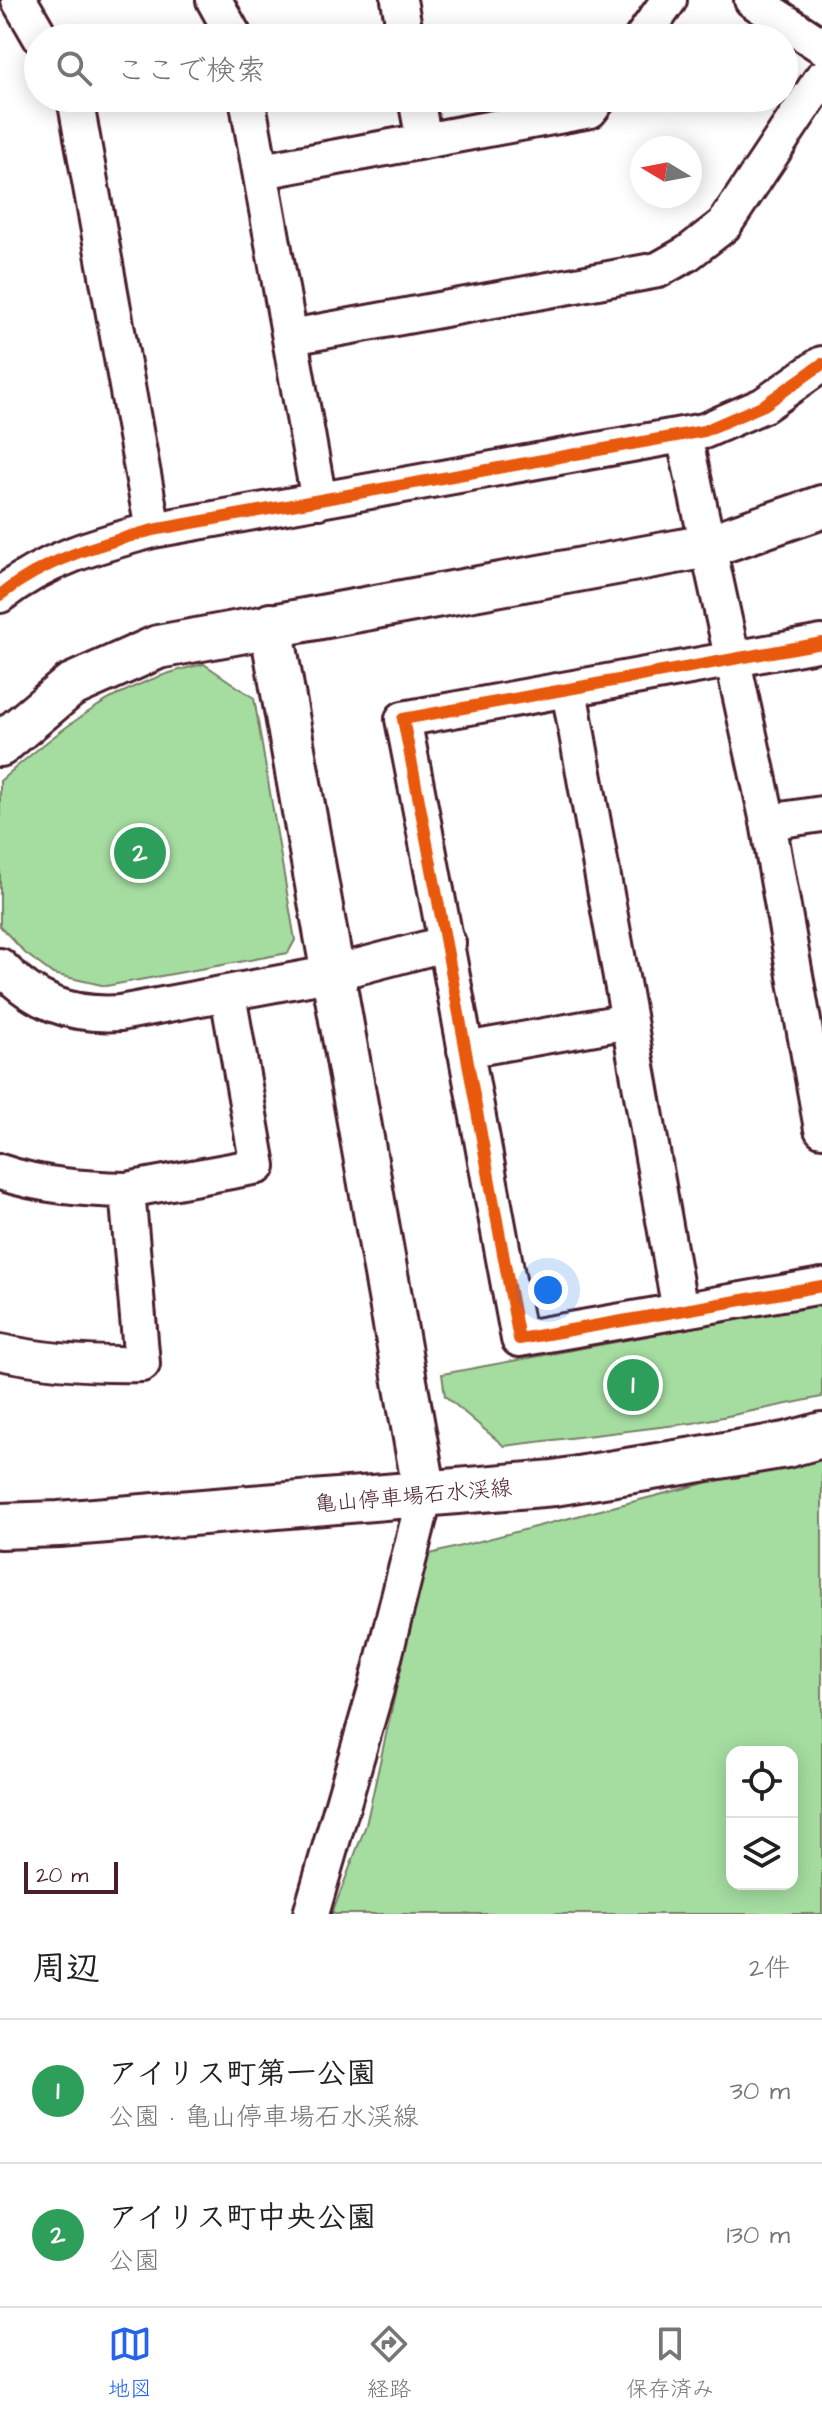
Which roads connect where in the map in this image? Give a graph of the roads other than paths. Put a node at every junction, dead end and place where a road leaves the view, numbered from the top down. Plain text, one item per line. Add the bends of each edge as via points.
1 (19, 0) edge
2 (214, 0) edge
3 (399, 0) edge
4 (669, 0) edge
5 (752, 0) edge
6 (33, 24) edge
7 (227, 24) edge
8 (403, 24) edge
9 (652, 24) edge
10 (789, 24) edge
11 (798, 30) edge
12 (822, 46) edge
13 (822, 78) edge
14 (78, 112) edge
15 (250, 112) edge
16 (419, 112) edge
17 (579, 112) edge
18 (424, 141) junction
19 (262, 171) junction
20 (291, 337) junction
21 (822, 364) edge
22 (684, 436) junction
23 (319, 501) junction
24 (822, 507) edge
25 (153, 530) junction
26 (708, 546) junction
27 (0, 595) edge
28 (271, 625) junction
29 (822, 643) edge
30 (734, 657) junction
31 (569, 690) junction
32 (0, 745) edge
33 (822, 814) edge
34 (768, 822) junction
35 (448, 943) junction
36 (0, 966) edge
37 (334, 973) junction
38 (228, 995) junction
39 (629, 1021) junction
40 (465, 1050) junction
41 (822, 1129) edge
42 (0, 1172) edge
43 (127, 1190) junction
44 (822, 1286) edge
45 (680, 1311) junction
46 (0, 1352) edge
47 (822, 1435) edge
48 (425, 1494) junction
49 (0, 1526) edge
50 (311, 1914) edge

1 - 6 street
2 - 7 street
3 - 8 street
4 - 9 street
5 - 10 street
11 - 12 street
13 - 20 street via 724,225 658,270
14 - 25 street
15 - 19 street
16 - 18 street
17 - 18 street
18 - 19 street
19 - 20 street
20 - 23 street
21 - 22 street via 764,405
22 - 23 street
22 - 26 street
23 - 25 street
24 - 26 street
25 - 27 street via 77,551
26 - 28 street
26 - 30 street
28 - 32 street via 158,647 70,686
28 - 37 street
29 - 30 street
30 - 31 street
30 - 34 street
31 - 35 street via 403,719
31 - 39 street
33 - 34 street
34 - 41 street
35 - 37 street
35 - 40 street
36 - 38 street via 39,999 99,1014
37 - 38 street
37 - 48 street
38 - 43 street via 258,1166
39 - 40 street
39 - 45 street
40 - 45 street via 519,1339
42 - 43 street via 56,1186
43 - 46 street via 142,1364 104,1365
44 - 45 street
47 - 48 main road, 亀山停車場石水渓線 via 554,1483
48 - 49 main road, 亀山停車場石水渓線
48 - 50 street

